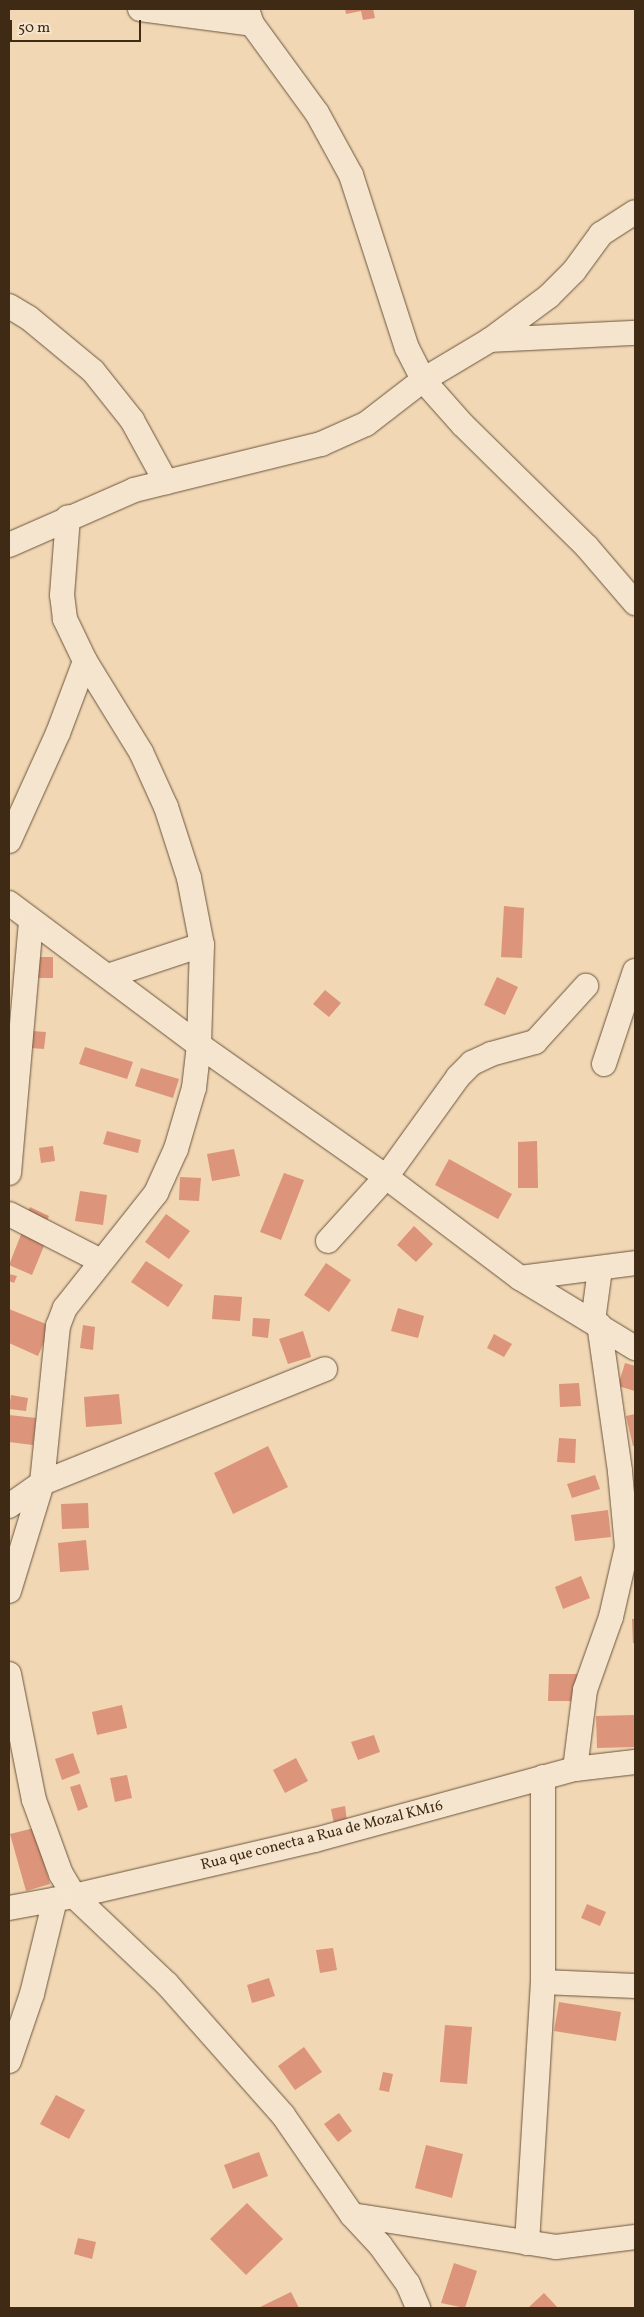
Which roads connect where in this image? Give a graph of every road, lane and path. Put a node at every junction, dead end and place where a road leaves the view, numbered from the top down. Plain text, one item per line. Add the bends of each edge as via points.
1 (140, 9) edge
2 (250, 17) edge
3 (635, 212) edge
4 (9, 306) edge
5 (635, 333) edge
6 (490, 340) junction
7 (423, 380) junction
8 (166, 482) junction
9 (68, 517) junction
10 (9, 544) edge
11 (635, 603) edge
12 (85, 661) junction
13 (9, 841) edge
14 (9, 902) edge
15 (31, 921) junction
16 (202, 945) junction
17 (635, 971) edge
18 (108, 976) junction
19 (586, 986) dead end
20 (198, 1045) junction
21 (604, 1064) dead end
22 (9, 1173) edge
23 (386, 1177) junction
24 (9, 1214) edge
25 (328, 1240) dead end
26 (101, 1261) junction
27 (635, 1263) edge
28 (600, 1269) junction
29 (520, 1278) junction
30 (596, 1322) junction
31 (635, 1348) edge
32 (325, 1368) dead end
33 (42, 1483) junction
34 (9, 1506) edge
35 (9, 1591) edge
36 (9, 1674) edge
37 (635, 1762) edge
38 (575, 1769) junction
39 (543, 1777) junction
40 (65, 1898) junction
41 (9, 1908) edge
42 (543, 1982) junction
43 (635, 1986) edge
44 (9, 2061) edge
45 (352, 2215) junction
46 (635, 2237) edge
47 (527, 2244) junction
48 (418, 2308) edge

1 - 2 street
2 - 7 street via 335,142 351,175 407,348
3 - 6 street via 601,234 574,271 549,296
4 - 8 street via 29,318 93,371 132,420
5 - 6 street
6 - 7 street
7 - 8 street via 366,424 344,436
7 - 11 street via 463,425 588,547
8 - 9 street via 134,490
9 - 10 street
9 - 12 street via 63,603 65,619
12 - 13 street via 58,733
12 - 16 street via 141,752 166,808 189,878
14 - 15 street
15 - 18 street
15 - 22 street
16 - 18 street
16 - 20 street
17 - 21 street
18 - 20 street
19 - 23 street via 535,1042 491,1054 472,1063
20 - 23 street
20 - 26 street via 194,1088 176,1149 156,1193
23 - 25 street
23 - 29 street
24 - 26 street
26 - 33 street via 65,1308 58,1326
27 - 28 street
28 - 29 street
28 - 30 street
29 - 30 street
30 - 31 street
30 - 38 street via 620,1471 627,1547 611,1617 585,1690
32 - 33 street
33 - 34 street
33 - 35 street
36 - 40 street via 34,1800 61,1874
37 - 38 street, Rua que conecta a Rua de Mozal KM16
38 - 39 street, Rua que conecta a Rua de Mozal KM16
39 - 40 street, Rua que conecta a Rua de Mozal KM16 via 316,1840
39 - 42 street
40 - 41 street, Rua que conecta a Rua de Mozal KM16
40 - 44 street
40 - 45 street via 167,1984 225,2046 283,2115
42 - 43 street
42 - 47 street
45 - 47 street
45 - 48 street via 380,2245 408,2284
46 - 47 street via 556,2246

